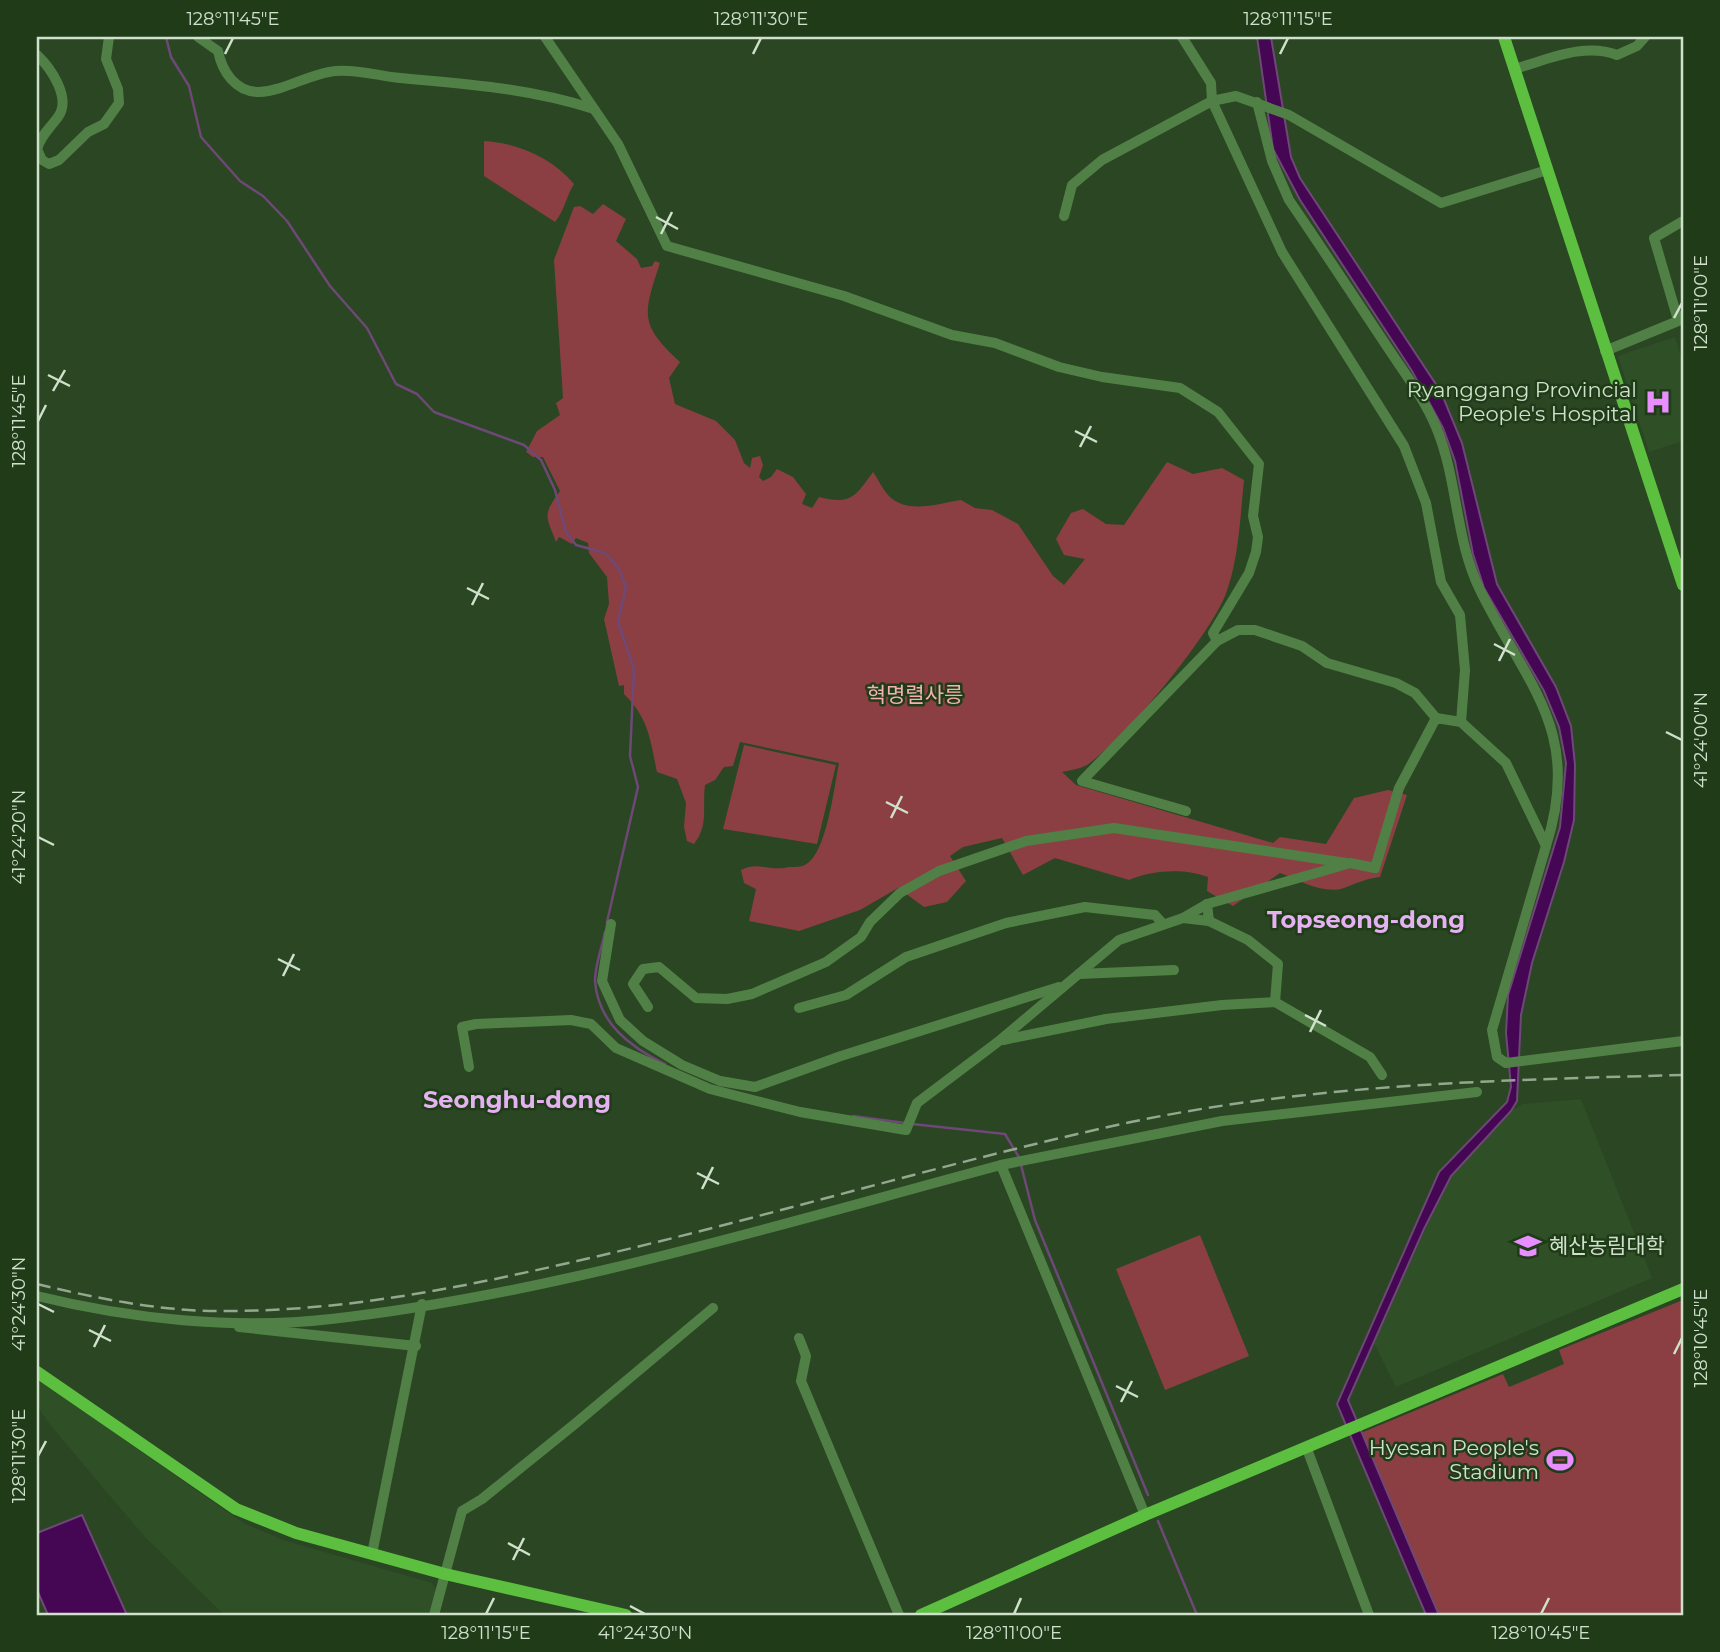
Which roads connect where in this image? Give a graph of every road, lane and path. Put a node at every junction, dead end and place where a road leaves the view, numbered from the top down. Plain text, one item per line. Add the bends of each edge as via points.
1 (109, 37) edge
2 (198, 37) edge
3 (545, 37) edge
4 (1182, 37) edge
5 (1504, 37) edge
6 (1645, 37) edge
7 (37, 55) edge
8 (1514, 69) junction
9 (1212, 100) junction
10 (1259, 103) junction
11 (596, 110) junction
12 (37, 149) edge
13 (1547, 170) junction
14 (1065, 216) dead end
15 (1683, 221) edge
16 (1681, 319) edge
17 (1605, 351) junction
18 (1678, 557) edge
19 (1683, 585) edge
20 (1217, 640) junction
21 (1436, 718) junction
22 (1461, 722) junction
23 (1186, 811) dead end
24 (1546, 846) junction
25 (1350, 863) junction
26 (1207, 904) junction
27 (1183, 918) junction
28 (1209, 921) junction
29 (611, 924) dead end
30 (1163, 924) junction
31 (1174, 970) dead end
32 (1079, 974) junction
33 (1066, 985) junction
34 (1275, 1002) junction
35 (648, 1007) dead end
36 (799, 1008) dead end
37 (999, 1041) junction
38 (1683, 1041) edge
39 (469, 1067) dead end
40 (1382, 1075) dead end
41 (1477, 1093) dead end
42 (1001, 1165) junction
43 (1683, 1289) edge
44 (37, 1296) edge
45 (422, 1304) junction
46 (713, 1308) dead end
47 (214, 1322) junction
48 (799, 1338) dead end
49 (416, 1346) junction
50 (37, 1372) edge
51 (1307, 1449) junction
52 (1145, 1515) junction
53 (372, 1554) junction
54 (445, 1574) junction
55 (434, 1615) edge
56 (626, 1615) edge
57 (899, 1615) edge
58 (921, 1615) edge
59 (1369, 1615) edge

1 - 12 street via 106,59 119,103 113,115 59,160 49,164
2 - 11 street via 218,51 221,68 230,79 259,92 337,71 511,89
3 - 11 street
4 - 9 street via 1210,83
5 - 8 main road
6 - 8 street via 1617,55 1604,50 1579,51
7 - 12 street via 51,68 63,102
8 - 13 main road
9 - 10 street via 1236,96
9 - 14 street via 1102,160 1072,185
9 - 22 street via 1282,252 1404,446 1426,503 1441,582 1460,615 1465,670
10 - 13 street via 1289,115 1441,203
10 - 24 street via 1272,161 1289,200 1436,426 1479,589 1539,694 1554,732 1560,765 1555,819
11 - 20 street via 618,144 667,246 844,296 1059,367 1180,388 1218,412 1259,464 1253,516 1256,552 1243,584 1213,633
13 - 17 main road
15 - 16 street via 1654,239
16 - 17 street
17 - 18 main road
18 - 19 main road
20 - 21 street via 1238,630 1255,631 1301,646 1327,663 1415,693
20 - 23 street via 1082,781
21 - 22 street
21 - 25 street via 1399,788 1375,868
22 - 24 street via 1506,763
24 - 38 street via 1492,1030 1497,1057 1506,1063
25 - 26 street
25 - 35 street via 1114,828 1026,841 930,877 901,893 861,937 826,962 752,994 696,998 659,967 643,969 633,984
26 - 27 street
26 - 28 street
27 - 28 street
27 - 30 street
28 - 34 street via 1248,940 1278,964
29 - 33 street via 602,981 620,1020 682,1065 720,1081 755,1087
30 - 32 street via 1119,940
30 - 36 street via 1155,915 1085,907 1006,923 906,957 846,995
31 - 32 street
32 - 33 street
33 - 37 street
34 - 37 street via 1106,1019
34 - 40 street via 1370,1057
37 - 39 street via 917,1103 907,1125 800,1112 710,1089 616,1048 591,1024 570,1020 461,1027
41 - 42 street via 1223,1121
42 - 45 street via 652,1257 489,1294
42 - 52 street
43 - 51 main road
44 - 47 street via 86,1308
45 - 47 street via 330,1320
45 - 49 street
46 - 54 street via 566,1432 462,1511
47 - 49 street
48 - 57 street via 806,1356 801,1381
49 - 53 street
50 - 53 main road via 236,1509 296,1534
51 - 52 main road
51 - 59 street
52 - 58 main road
53 - 54 main road
54 - 55 street
54 - 56 main road

